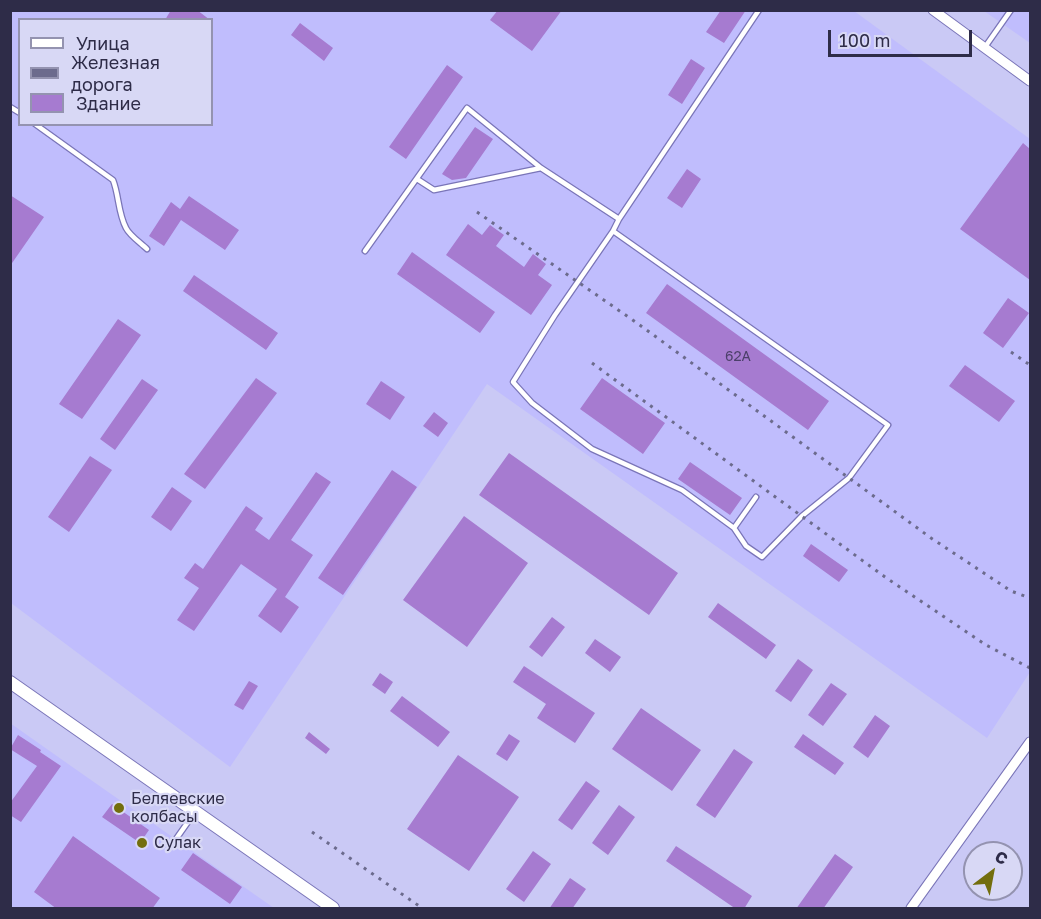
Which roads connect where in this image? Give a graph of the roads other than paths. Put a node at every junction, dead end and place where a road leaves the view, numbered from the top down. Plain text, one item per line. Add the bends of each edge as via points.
1 (759, 10) edge
2 (933, 10) edge
3 (1011, 10) edge
4 (984, 47) junction
5 (1030, 81) edge
6 (38, 126) edge
7 (541, 168) junction
8 (417, 179) junction
9 (619, 219) junction
10 (613, 231) junction
11 (147, 249) dead end
12 (365, 252) dead end
13 (756, 497) dead end
14 (734, 528) junction
15 (10, 682) edge
16 (1030, 742) edge
17 (195, 812) junction
18 (176, 839) dead end
19 (333, 909) edge
20 (911, 909) edge

1 - 9 lane
2 - 4 street
3 - 4 lane
4 - 5 street
6 - 11 lane via 113,180 126,229
7 - 8 lane via 434,190
7 - 8 lane via 467,108
7 - 9 lane
8 - 12 lane
9 - 10 lane
10 - 14 lane via 513,382 532,403 592,449 682,490
10 - 14 lane via 888,425 849,478 802,516 762,557 746,546
13 - 14 lane
15 - 17 street
16 - 20 street
17 - 18 lane
17 - 19 street

